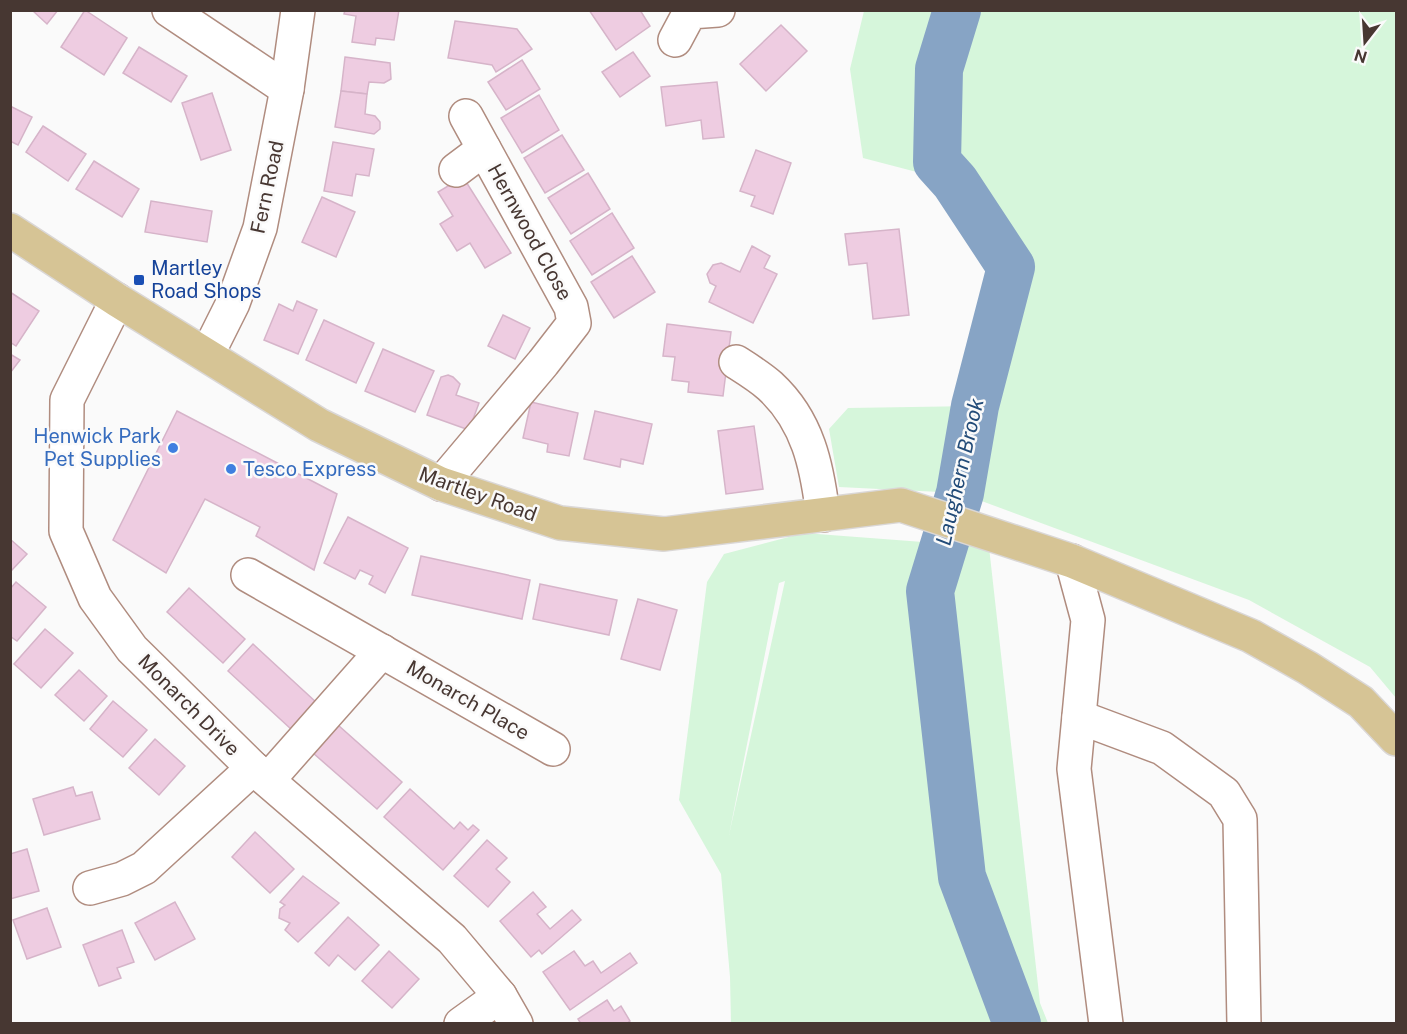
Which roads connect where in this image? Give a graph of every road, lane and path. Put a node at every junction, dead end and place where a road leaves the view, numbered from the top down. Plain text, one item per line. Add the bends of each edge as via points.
1 (169, 10) edge
2 (298, 10) edge
3 (699, 11) edge
4 (675, 40) dead end
5 (287, 89) junction
6 (466, 116) dead end
7 (484, 149) junction
8 (456, 170) dead end
9 (10, 231) edge
10 (117, 300) junction
11 (207, 355) junction
12 (736, 362) dead end
13 (441, 484) junction
14 (823, 515) junction
15 (1072, 561) junction
16 (248, 575) dead end
17 (382, 651) junction
18 (1079, 717) junction
19 (1396, 739) edge
20 (553, 749) dead end
21 (261, 774) junction
22 (90, 888) dead end
23 (508, 1010) edge
24 (461, 1023) edge
25 (1106, 1023) edge
26 (1244, 1023) edge

1 - 5 street
2 - 5 street, Fern Road
3 - 4 street
5 - 11 street, Fern Road via 260,228 234,303
6 - 7 street, Hernwood Close
7 - 8 street
7 - 13 street, Hernwood Close via 571,306 574,323
9 - 10 main road, Martley Road
10 - 11 main road, Martley Road
10 - 21 street, Monarch Drive via 67,400 66,531 95,598 132,649
11 - 13 main road, Martley Road via 319,425
12 - 14 street via 769,384 799,422 812,456
13 - 14 main road, Martley Road via 560,522 664,534
14 - 15 main road, Martley Road via 901,505
15 - 18 street via 1088,620
15 - 19 main road via 1251,636 1361,702
16 - 17 street, Monarch Place
17 - 20 street, Monarch Place
17 - 21 street
18 - 25 street via 1074,769
18 - 26 street via 1162,748 1224,793 1240,819
21 - 22 street via 144,868
21 - 23 street, Monarch Drive via 452,939
23 - 24 street

